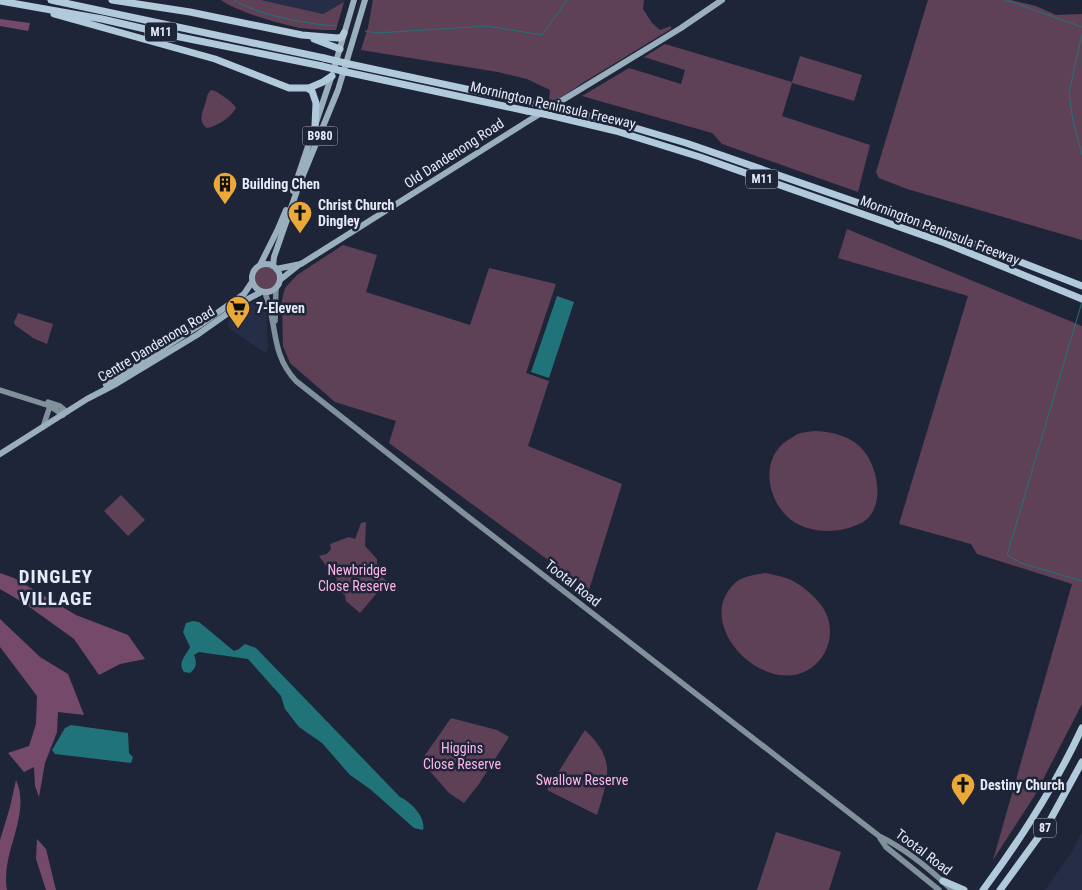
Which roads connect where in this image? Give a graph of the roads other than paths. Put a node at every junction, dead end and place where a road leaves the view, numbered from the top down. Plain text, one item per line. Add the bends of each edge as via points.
1 (52, 0) edge
2 (112, 0) edge
3 (354, 0) edge
4 (365, 0) edge
5 (722, 0) edge
6 (0, 1) edge
7 (24, 5) junction
8 (344, 33) junction
9 (302, 35) junction
10 (340, 49) junction
11 (347, 66) junction
12 (332, 76) junction
13 (307, 88) junction
14 (315, 126) junction
15 (301, 264) junction
16 (260, 265) junction
17 (275, 268) junction
18 (280, 280) junction
19 (252, 282) junction
20 (1082, 286) edge
21 (276, 288) junction
22 (263, 292) junction
23 (1081, 298) edge
24 (274, 334) junction
25 (0, 390) edge
26 (22, 396) junction
27 (87, 399) junction
28 (50, 406) junction
29 (65, 413) junction
30 (43, 427) junction
31 (0, 454) edge
32 (1082, 728) edge
33 (1082, 762) edge
34 (879, 836) junction
35 (1010, 876) junction
36 (943, 881) junction
37 (939, 890) edge
38 (952, 890) edge
39 (964, 890) edge
40 (983, 890) edge
41 (1000, 890) edge
42 (1006, 890) edge

1 - 11 highway, Mornington Peninsula Freeway / M11, bridge via 324,58
2 - 9 highway
3 - 8 main road, B980
4 - 11 main road, B980
5 - 15 main road, Old Dandenong Road
6 - 7 highway, Mornington Peninsula Freeway / M11
7 - 11 highway, Mornington Peninsula Freeway / M11, bridge via 322,66
7 - 13 highway via 215,59 290,88
8 - 9 highway via 341,38
8 - 10 main road, B980
9 - 10 highway
10 - 11 main road
10 - 12 main road, B980
11 - 12 main road
11 - 17 main road, B980 via 296,192 274,257
11 - 20 highway, Mornington Peninsula Freeway / M11, bridge via 537,104 686,143 954,236
11 - 23 highway, Mornington Peninsula Freeway / M11, bridge via 616,131 685,152 945,243
12 - 13 highway
12 - 14 main road, B980
13 - 14 highway via 313,91 315,100
14 - 16 main road, B980 via 280,225
15 - 17 main road, Old Dandenong Road
15 - 18 main road, Old Dandenong Road
16 - 17 main road via 268,264
16 - 19 main road, B980 via 253,271
17 - 18 main road
18 - 21 main road
19 - 22 main road
19 - 27 main road, Centre Dandenong Road via 244,294
21 - 22 main road
21 - 24 main road, Tootal Road
22 - 24 main road, Tootal Road via 270,304
22 - 27 main road, Centre Dandenong Road
24 - 34 main road, Tootal Road via 282,362 303,387
25 - 26 main road
26 - 28 main road
26 - 29 main road via 51,402 63,407
27 - 29 main road, Centre Dandenong Road
28 - 29 main road
28 - 30 main road
29 - 30 main road, Centre Dandenong Road
30 - 31 main road, Centre Dandenong Road
32 - 40 highway, 87 via 1035,814
33 - 35 highway, 87 via 1048,824
34 - 36 main road, Tootal Road
34 - 37 main road, Tootal Road via 886,847
35 - 41 highway, 87
35 - 42 highway
36 - 38 main road, Tootal Road
36 - 39 highway

